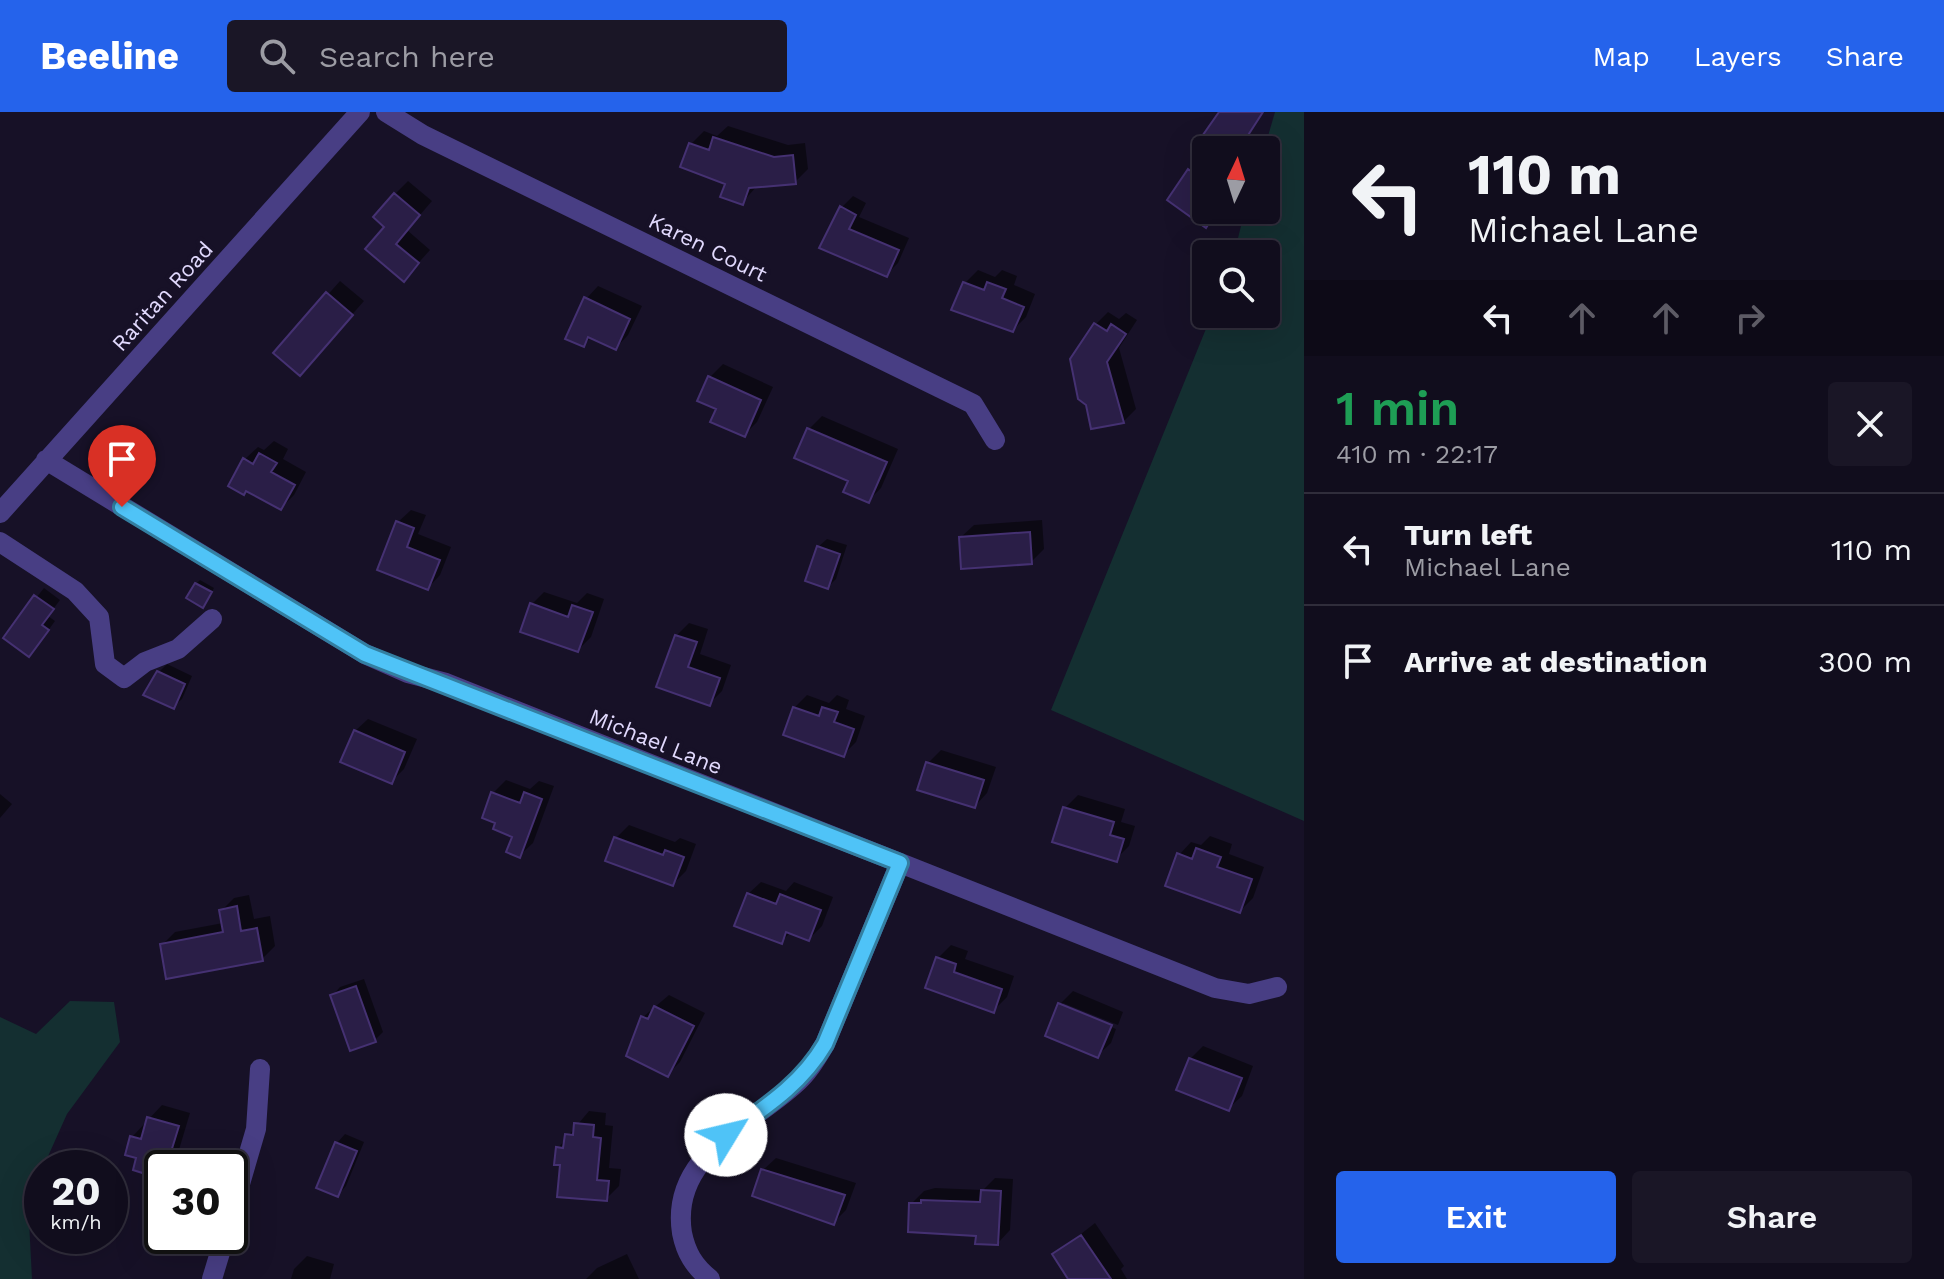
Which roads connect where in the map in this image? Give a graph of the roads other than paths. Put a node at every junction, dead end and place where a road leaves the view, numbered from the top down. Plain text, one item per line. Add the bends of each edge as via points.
1 (360, 112) edge
2 (386, 112) edge
3 (995, 440) dead end
4 (46, 460) junction
5 (0, 513) edge
6 (0, 542) edge
7 (212, 619) dead end
8 (900, 863) junction
9 (1277, 987) dead end
10 (260, 1069) dead end
11 (248, 1156) edge
12 (220, 1254) edge
13 (212, 1279) edge
14 (710, 1279) edge

1 - 4 street, Raritan Road
2 - 3 street, Karen Court via 423,135 973,404
4 - 5 street, Raritan Road
4 - 8 street, Michael Lane via 365,654
6 - 7 street via 75,591 91,608 99,617 105,664 124,678 145,662 178,649
8 - 9 street, Michael Lane via 1215,988 1249,994
8 - 14 street via 813,1065 708,1152 685,1190 685,1248
10 - 11 street via 256,1129
12 - 13 street

